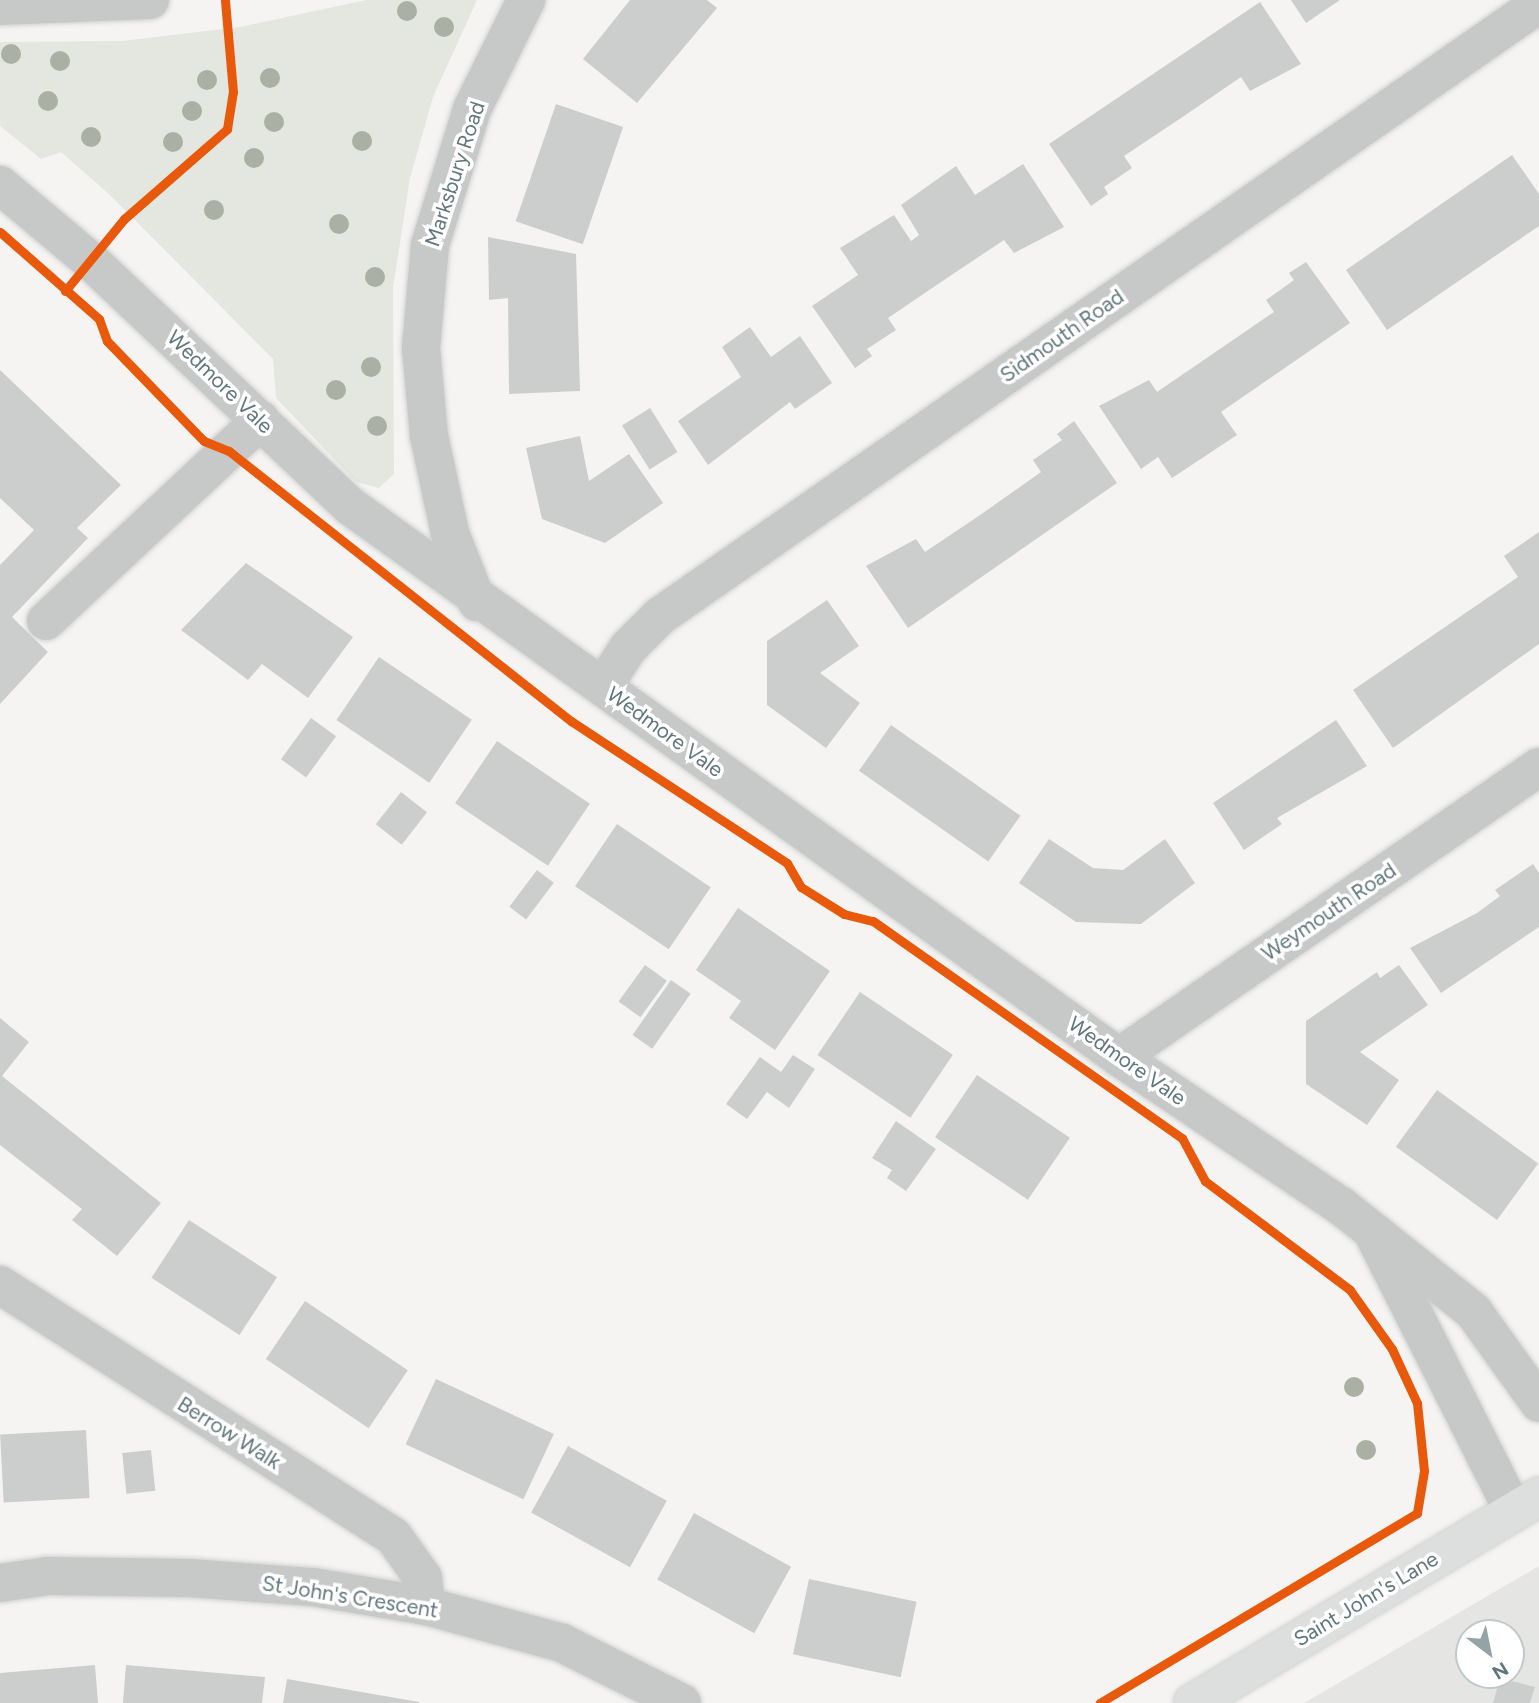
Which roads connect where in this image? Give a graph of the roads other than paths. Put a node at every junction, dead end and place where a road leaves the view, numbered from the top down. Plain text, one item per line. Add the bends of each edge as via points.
1 (150, 0) edge
2 (526, 0) edge
3 (1539, 4) edge
4 (0, 6) edge
5 (0, 185) edge
6 (261, 420) junction
7 (477, 602) junction
8 (46, 621) dead end
9 (603, 687) junction
10 (1539, 767) edge
11 (1119, 1057) junction
12 (1370, 1228) junction
13 (0, 1285) edge
14 (1539, 1403) edge
15 (1526, 1504) edge
16 (0, 1583) edge
17 (426, 1606) junction
18 (682, 1703) edge
19 (1193, 1703) edge

1 - 4 street
2 - 7 street, Marksbury Road via 472,109 430,245 422,335 429,436 450,533
3 - 9 street, Sidmouth Road via 660,616 628,648
5 - 6 street, Wedmore Vale via 46,220
6 - 7 street, Wedmore Vale via 350,506
6 - 8 street
7 - 9 street, Wedmore Vale
9 - 11 street, Wedmore Vale
10 - 11 street, Weymouth Road
11 - 12 street, Wedmore Vale
12 - 14 street, Wedmore Vale via 1473,1311
12 - 15 street, Wedmore Vale
13 - 17 street, Berrow Walk via 394,1536 423,1578
15 - 19 main road, Saint John's Lane
16 - 17 street, St John's Crescent via 48,1576 189,1578 313,1587
17 - 18 street, St John's Crescent via 562,1643

